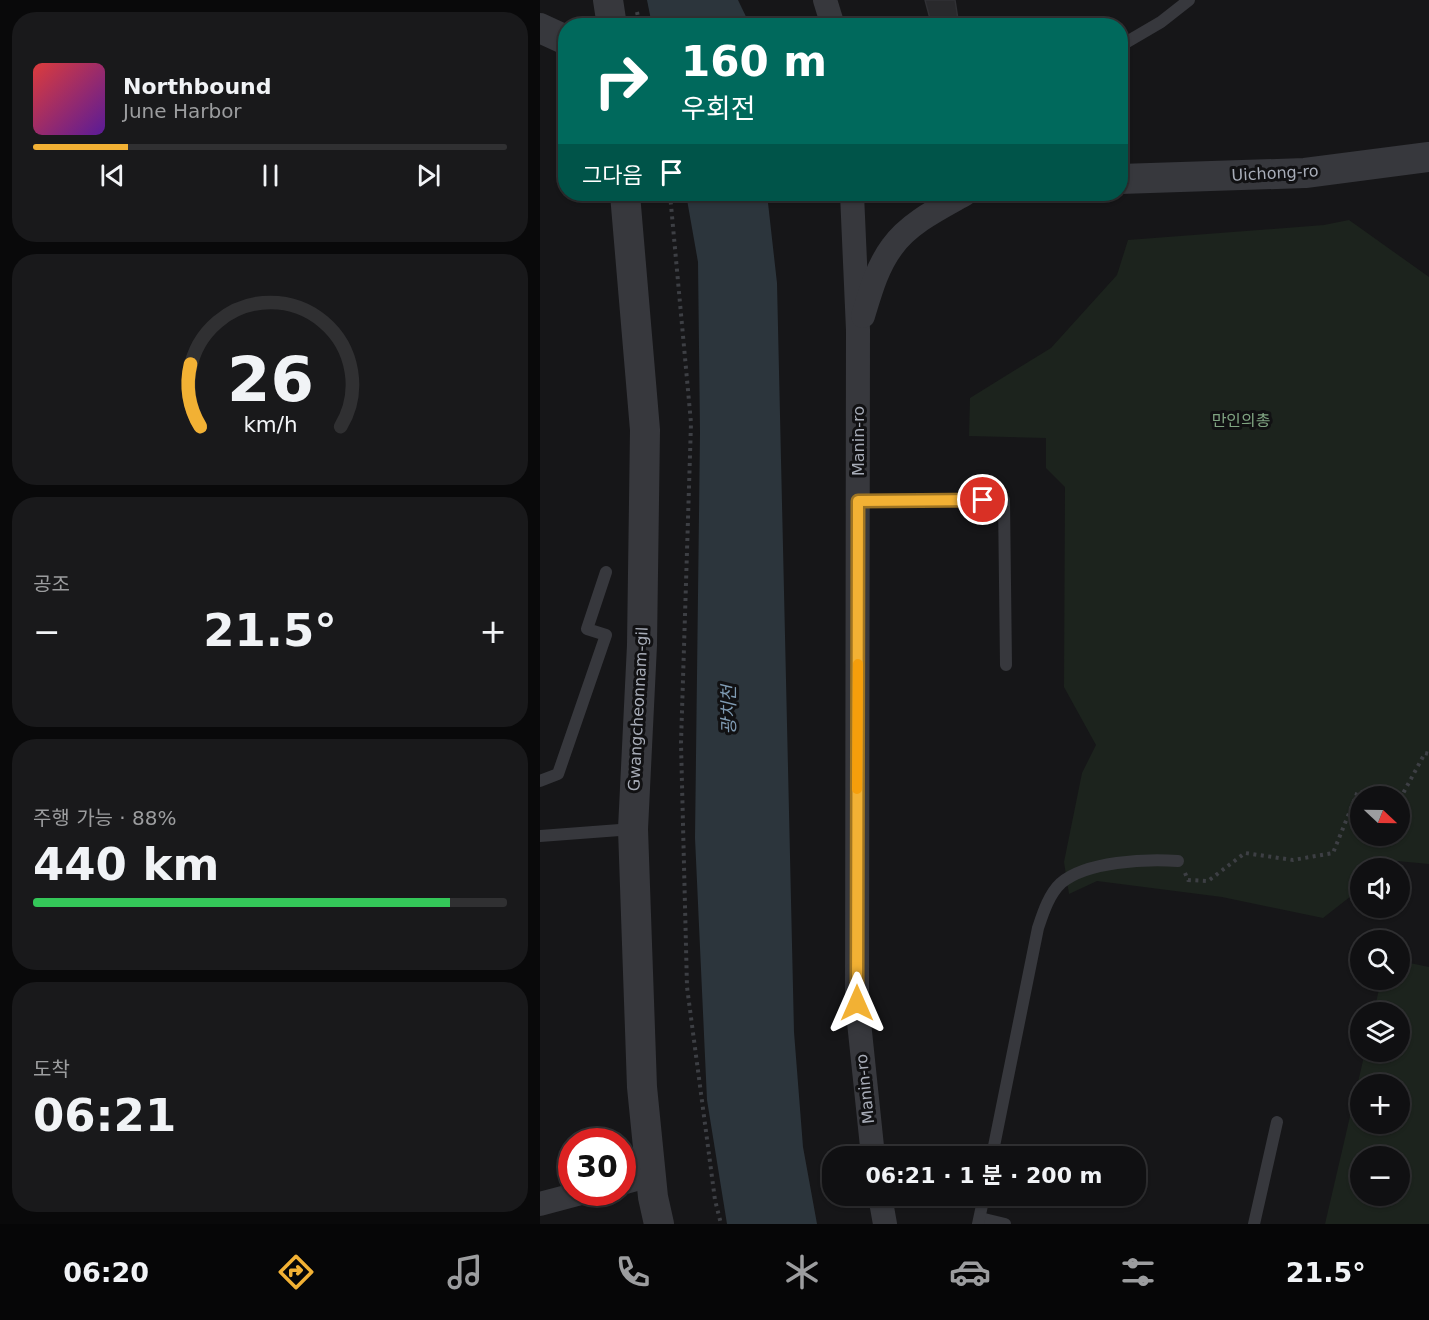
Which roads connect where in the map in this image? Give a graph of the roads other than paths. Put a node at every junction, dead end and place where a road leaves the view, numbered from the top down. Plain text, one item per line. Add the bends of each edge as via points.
1 (608, 0) edge
2 (825, 0) edge
3 (1189, 0) edge
4 (611, 18) edge
5 (831, 18) edge
6 (540, 28) edge
7 (558, 36) edge
8 (1128, 41) edge
9 (1429, 156) edge
10 (1128, 180) edge
11 (626, 201) edge
12 (852, 201) edge
13 (954, 201) edge
14 (858, 330) junction
15 (858, 501) junction
16 (606, 572) dead end
17 (1006, 665) dead end
18 (540, 781) edge
19 (633, 829) junction
20 (540, 836) edge
21 (1178, 861) road end
22 (1277, 1122) dead end
23 (872, 1146) edge
24 (994, 1146) edge
25 (637, 1179) edge
26 (558, 1199) edge
27 (540, 1204) edge
28 (882, 1206) edge
29 (982, 1206) edge
30 (979, 1221) edge
31 (659, 1224) edge
32 (885, 1224) edge
33 (1005, 1224) edge
34 (1254, 1224) edge

1 - 4 street
2 - 5 street
3 - 8 lane
6 - 7 street
9 - 10 street, Uichong-ro via 1305,173
11 - 19 street, Gwangcheonnam-gil via 645,430 642,645
12 - 14 street, Manin-ro
13 - 14 street via 914,226 892,246 876,275
14 - 15 street, Manin-ro
15 - 17 lane via 1004,500
15 - 23 street, Manin-ro via 857,1003
16 - 18 lane via 587,628 606,635 558,774
19 - 20 lane
19 - 25 street, Gwangcheonnam-gil via 642,1087
21 - 24 lane via 1138,860 1101,867 1073,875 1059,885 1038,928
22 - 34 lane
25 - 31 street, Gwangcheonnam-gil
26 - 27 street
28 - 32 street
29 - 30 lane
30 - 33 lane

